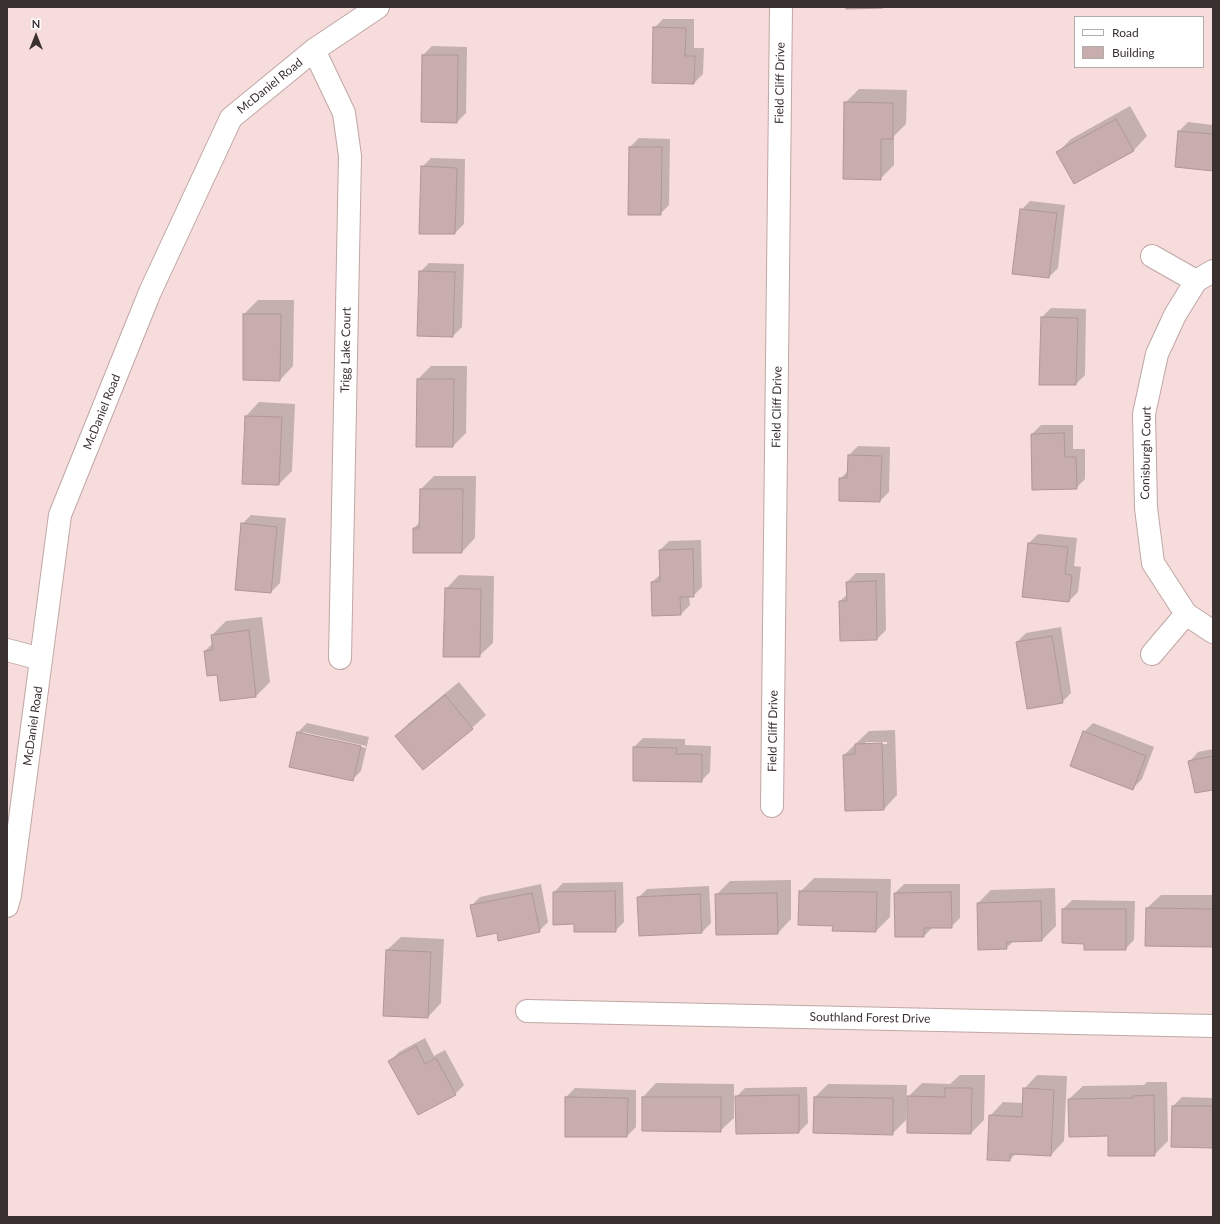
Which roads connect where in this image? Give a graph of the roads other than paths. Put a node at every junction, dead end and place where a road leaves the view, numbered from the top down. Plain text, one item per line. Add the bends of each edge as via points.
1 (378, 7) edge
2 (781, 7) edge
3 (314, 50) junction
4 (1152, 256) dead end
5 (1204, 276) edge
6 (1186, 614) junction
7 (1213, 632) edge
8 (7, 650) edge
9 (1152, 654) dead end
10 (42, 658) junction
11 (340, 658) dead end
12 (772, 806) dead end
13 (7, 906) edge
14 (527, 1011) dead end
15 (1213, 1026) edge

1 - 3 street, McDaniel Road
2 - 12 street, Field Cliff Drive
3 - 10 street, McDaniel Road via 231,118 150,292 60,515
3 - 11 street, Trigg Lake Court via 344,113 350,156
4 - 5 street
5 - 6 street, Conisburgh Court via 1175,315 1157,354 1144,414 1146,508 1154,563
6 - 7 street, Conisburgh Court
6 - 9 street
8 - 10 street
10 - 13 street, McDaniel Road
14 - 15 street, Southland Forest Drive

